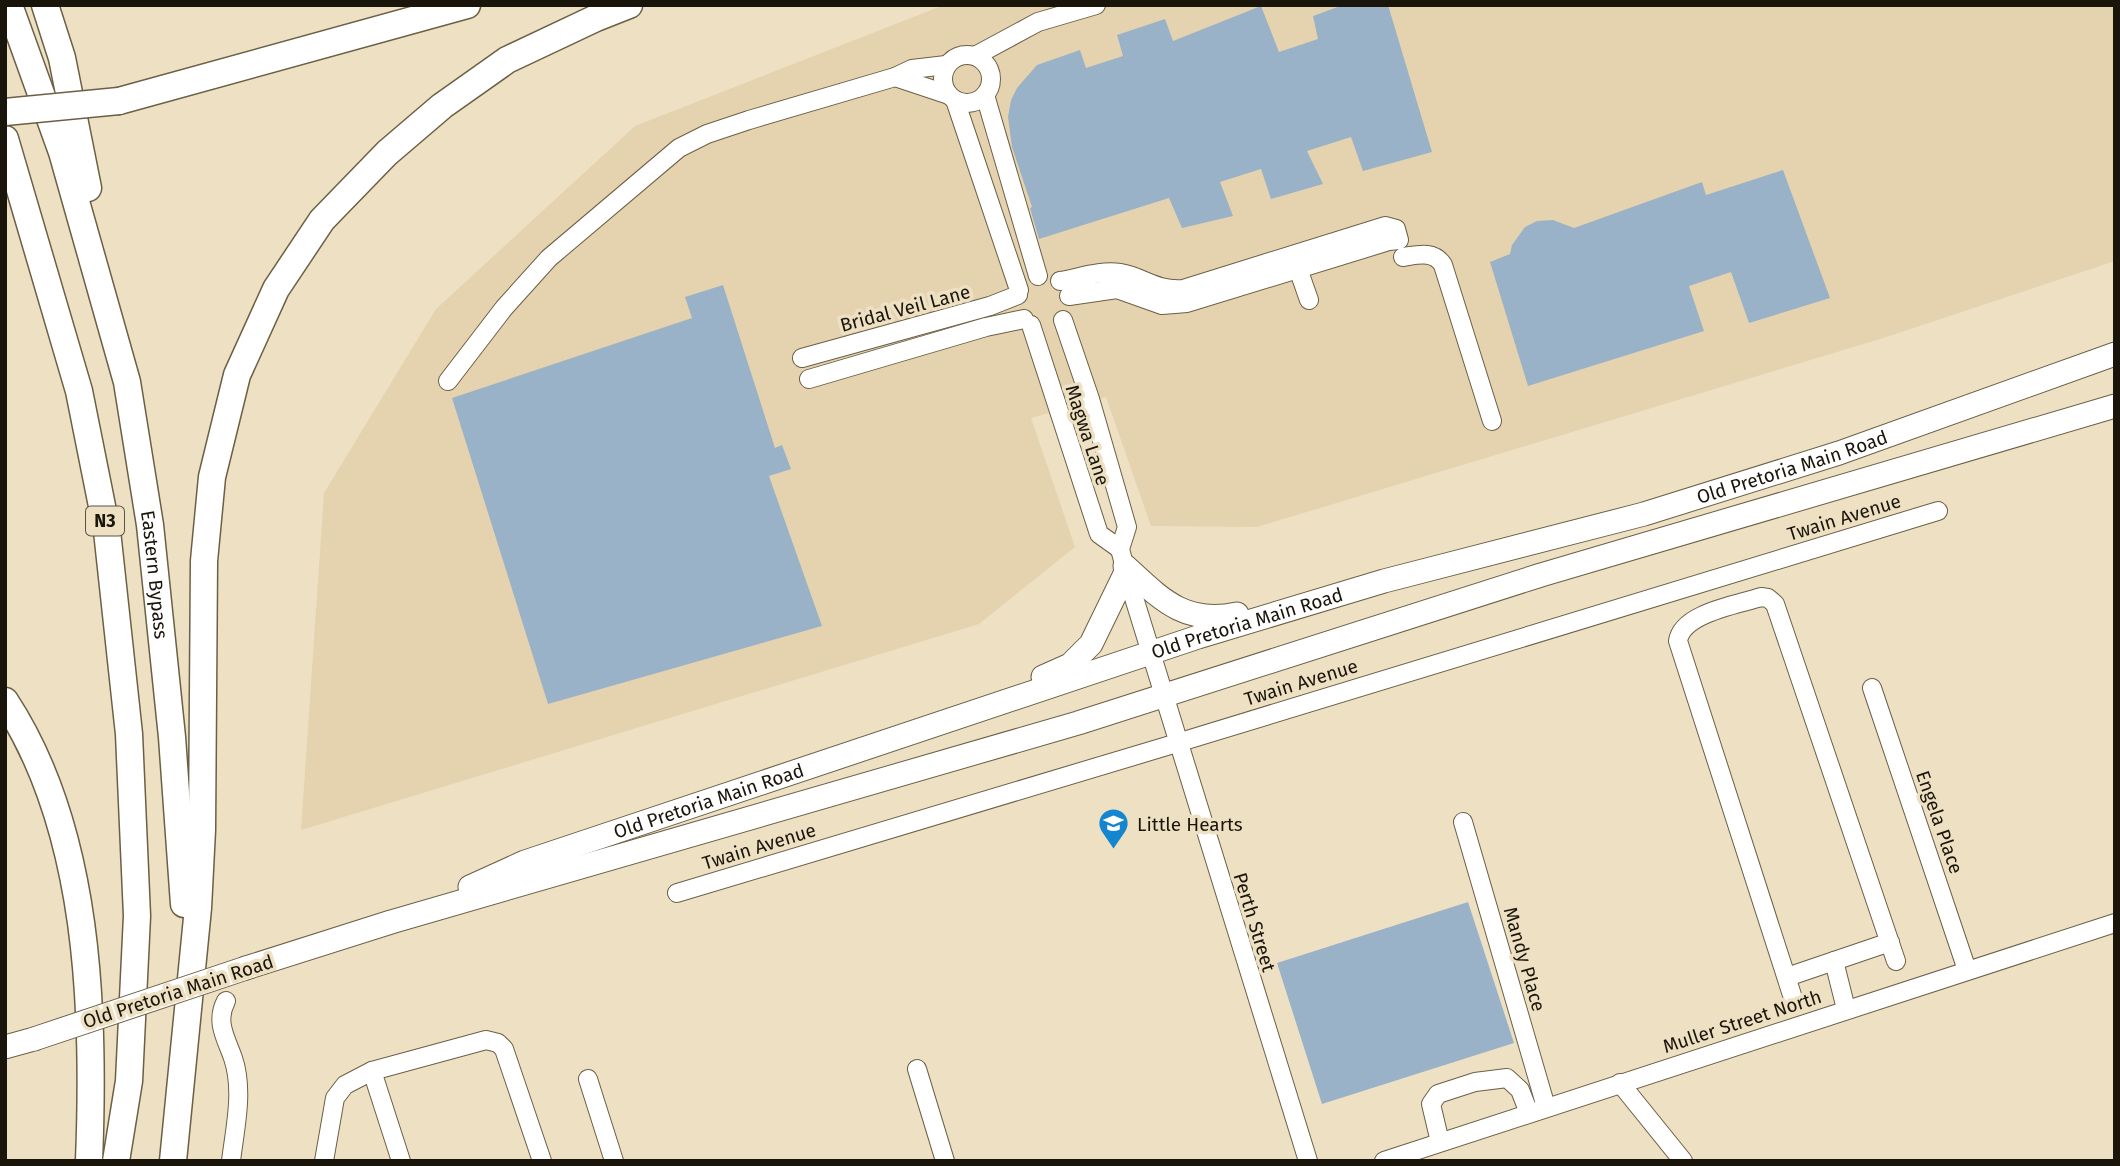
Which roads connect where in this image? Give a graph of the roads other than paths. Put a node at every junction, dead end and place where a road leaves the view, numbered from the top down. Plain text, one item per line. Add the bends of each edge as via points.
1 (9, 5) edge
2 (45, 5) edge
3 (467, 5) edge
4 (629, 5) edge
5 (1096, 5) edge
6 (1006, 38) junction
7 (975, 56) junction
8 (946, 65) junction
9 (990, 73) junction
10 (895, 78) junction
11 (985, 96) junction
12 (952, 98) junction
13 (5, 111) edge
14 (5, 139) edge
15 (1403, 257) dead end
16 (1296, 261) junction
17 (1038, 276) junction
18 (1064, 288) junction
19 (1018, 293) junction
20 (1309, 300) dead end
21 (1063, 320) junction
22 (1027, 322) junction
23 (918, 326) junction
24 (922, 346) junction
25 (2115, 354) edge
26 (802, 358) dead end
27 (808, 379) dead end
28 (448, 381) dead end
29 (127, 382) junction
30 (2115, 406) edge
31 (1492, 421) dead end
32 (1938, 510) dead end
33 (1124, 562) junction
34 (1353, 590) junction
35 (1151, 655) junction
36 (1872, 688) dead end
37 (1163, 695) junction
38 (5, 701) edge
39 (942, 724) junction
40 (1177, 743) junction
41 (1463, 822) dead end
42 (677, 892) dead end
43 (391, 922) junction
44 (2115, 923) edge
45 (1890, 942) junction
46 (1834, 961) junction
47 (1896, 961) dead end
48 (1967, 970) junction
49 (1787, 977) junction
50 (1792, 995) dead end
51 (226, 1001) dead end
52 (1846, 1009) junction
53 (5, 1047) edge
54 (917, 1069) dead end
55 (372, 1071) junction
56 (588, 1079) dead end
57 (1620, 1083) junction
58 (1546, 1107) junction
59 (1529, 1113) junction
60 (1440, 1142) junction
61 (89, 1161) edge
62 (116, 1161) edge
63 (172, 1161) edge
64 (231, 1161) edge
65 (324, 1161) edge
66 (401, 1161) edge
67 (542, 1161) edge
68 (614, 1161) edge
69 (945, 1161) edge
70 (1308, 1161) edge
71 (1384, 1161) edge
72 (1684, 1161) edge

1 - 29 highway, Eastern Bypass / N3 via 62,152
2 - 29 highway via 62,58
3 - 13 highway, bridge via 119,101
4 - 63 highway via 507,60 387,153 322,220 276,289 237,375 212,477 204,561 199,895
5 - 6 street via 1038,22
6 - 7 street
6 - 9 street
7 - 8 street via 959,56
7 - 9 street
8 - 10 street via 912,69
8 - 12 street via 942,80
9 - 11 street
10 - 12 street
10 - 28 street via 749,120 679,148 549,258
11 - 12 street via 971,103
11 - 17 street
12 - 19 street, Magwa Lane
14 - 62 highway, N3 via 79,391 107,531 129,734 137,916 129,1081
15 - 31 street via 1429,255 1443,265
16 - 16 street via 1385,226 1398,234 1399,240
16 - 18 street via 1183,289 1136,287 1120,273 1106,272
16 - 20 street
17 - 18 street via 1053,277
17 - 19 street via 1029,279
18 - 21 street via 1067,313
19 - 22 street, Magwa Lane via 1019,312
19 - 23 street, Bridal Veil Lane via 990,306
21 - 22 street via 1047,328
21 - 33 street, Magwa Lane via 1127,527
22 - 24 street, Bridal Veil Lane
22 - 33 street, Magwa Lane via 1099,534
23 - 24 street
23 - 26 street, Bridal Veil Lane
24 - 27 street, Bridal Veil Lane
25 - 34 main road, Old Pretoria Main Road via 1839,453 1644,514
29 - 63 highway, Eastern Bypass / N3 via 150,525 185,907
30 - 37 main road, Old Pretoria Main Road via 1541,575
32 - 40 street, Twain Avenue
33 - 34 main road via 1176,608 1205,617
33 - 35 street, Magwa Lane
33 - 39 main road via 1091,644 1082,655 1070,665
34 - 35 main road, Old Pretoria Main Road
35 - 37 street, Magwa Lane
35 - 39 main road, Old Pretoria Main Road
36 - 48 street, Engela Place
37 - 40 street, Perth Street
37 - 43 main road, Old Pretoria Main Road
38 - 61 highway via 53,799 76,888 88,985
39 - 43 main road, Old Pretoria Main Road via 525,862
40 - 42 street, Twain Avenue
40 - 70 street, Perth Street
41 - 58 street, Mandy Place
43 - 53 main road, Old Pretoria Main Road, bridge
44 - 48 street, Muller Street North
45 - 46 street
45 - 47 street
45 - 49 street via 1775,604 1764,596 1701,616 1687,623 1678,641
46 - 49 street
46 - 52 street
48 - 52 street, Muller Street North
49 - 50 street
51 - 64 street via 220,1022 238,1082
52 - 57 street, Muller Street North
54 - 69 street
55 - 65 street via 345,1085 335,1098
55 - 66 street
55 - 67 street via 479,1041 498,1043
56 - 68 street
57 - 58 street, Muller Street North
57 - 72 street
58 - 59 street, Muller Street North
59 - 60 street, Muller Street North
59 - 60 street via 1520,1090 1507,1078 1438,1094 1431,1104
60 - 71 street, Muller Street North

